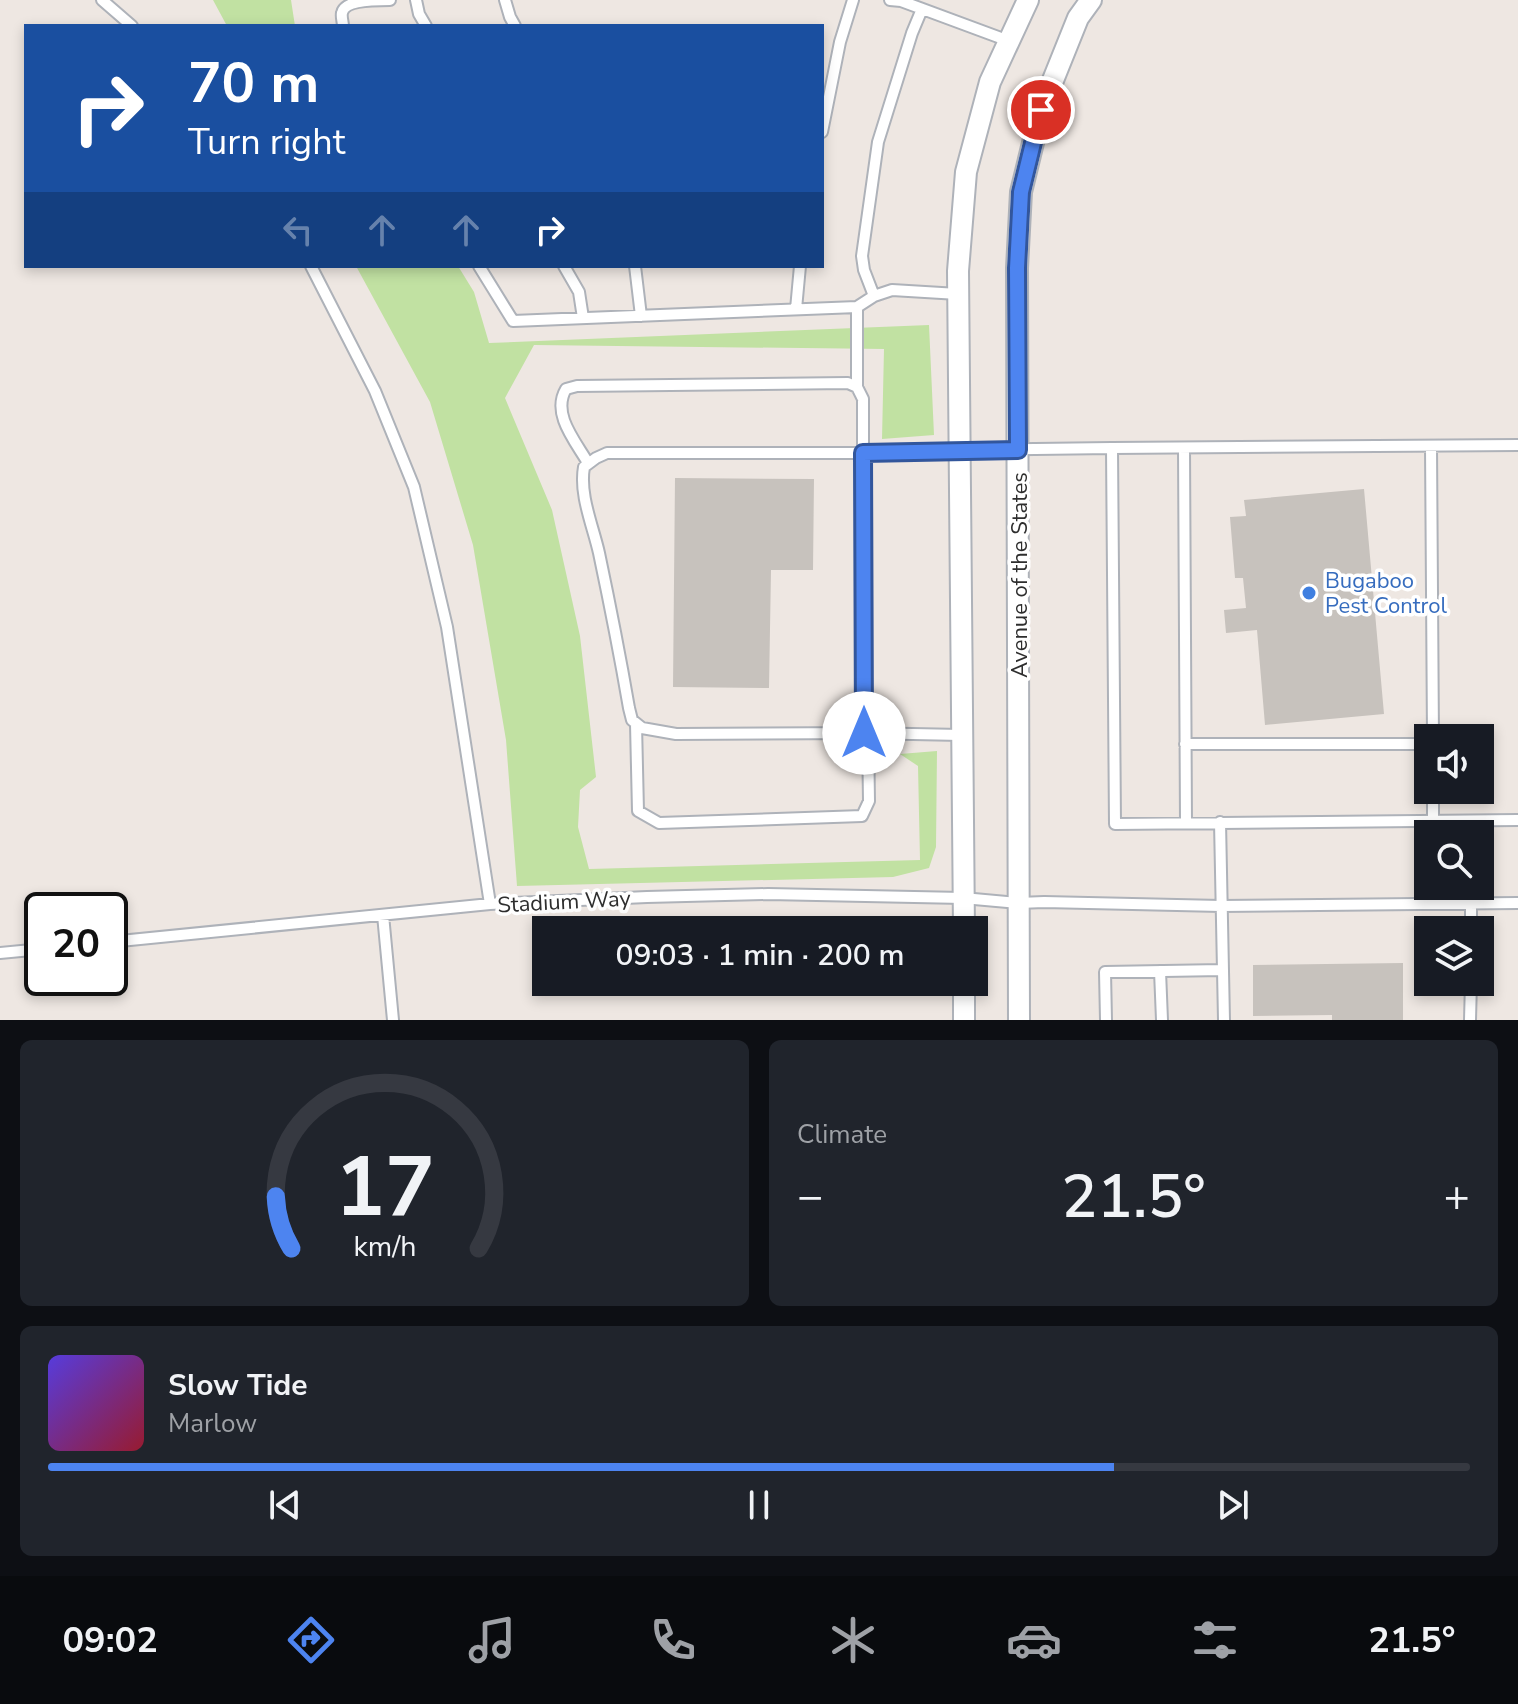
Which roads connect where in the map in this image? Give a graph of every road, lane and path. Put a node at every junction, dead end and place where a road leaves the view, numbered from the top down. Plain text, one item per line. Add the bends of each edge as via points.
1 (102, 0) edge
2 (390, 0) edge
3 (416, 0) edge
4 (505, 0) edge
5 (853, 0) edge
6 (890, 0) edge
7 (1028, 0) edge
8 (1091, 0) edge
9 (922, 9) junction
10 (130, 24) edge
11 (343, 24) edge
12 (425, 24) edge
13 (514, 24) edge
14 (1009, 41) junction
15 (824, 122) edge
16 (312, 268) edge
17 (480, 268) edge
18 (565, 268) edge
19 (635, 268) edge
20 (800, 268) edge
21 (958, 294) junction
22 (874, 296) junction
23 (857, 307) junction
24 (796, 309) junction
25 (641, 316) junction
26 (583, 318) junction
27 (857, 387) junction
28 (1518, 445) edge
29 (1431, 446) junction
30 (1112, 448) junction
31 (1184, 448) junction
32 (959, 450) junction
33 (1018, 450) junction
34 (863, 453) junction
35 (588, 463) junction
36 (636, 724) junction
37 (1433, 724) edge
38 (866, 733) junction
39 (961, 735) junction
40 (1185, 744) junction
41 (1414, 744) edge
42 (1433, 804) edge
43 (1414, 820) edge
44 (1433, 820) edge
45 (1518, 820) edge
46 (1494, 821) edge
47 (1220, 822) junction
48 (1186, 823) junction
49 (963, 898) junction
50 (1471, 900) edge
51 (1019, 903) junction
52 (1518, 903) edge
53 (490, 904) junction
54 (1471, 904) junction
55 (1221, 906) junction
56 (383, 915) junction
57 (964, 916) edge
58 (1471, 916) edge
59 (128, 940) edge
60 (24, 951) edge
61 (0, 953) edge
62 (1222, 970) junction
63 (1160, 971) junction
64 (964, 996) edge
65 (1471, 996) edge
66 (393, 1020) edge
67 (964, 1020) edge
68 (1019, 1020) edge
69 (1106, 1020) edge
70 (1162, 1020) edge
71 (1224, 1020) edge
72 (1470, 1020) edge

1 - 10 lane
2 - 11 lane via 345,4
3 - 12 lane
4 - 13 lane
5 - 15 lane
6 - 9 lane
7 - 14 street
8 - 33 street, Avenue of the States via 1078,18 1041,110 1021,192
9 - 14 lane
9 - 22 lane via 878,142 862,256
14 - 21 street via 990,82 966,172
16 - 53 lane via 375,391 414,487 447,627
17 - 26 lane via 513,321
18 - 26 lane via 579,292
19 - 25 lane
20 - 24 lane
21 - 22 lane via 892,290
21 - 32 street
22 - 23 lane
23 - 24 lane
23 - 27 lane
24 - 25 lane
25 - 26 lane
27 - 34 lane via 863,399
27 - 35 lane via 848,383 566,389 561,410
28 - 29 lane
29 - 31 lane
29 - 37 lane
30 - 31 lane
30 - 33 lane
30 - 48 lane via 1115,824
31 - 40 lane
32 - 33 lane
32 - 34 lane
32 - 39 street
33 - 51 street, Avenue of the States
34 - 35 lane via 607,453
34 - 38 lane
35 - 36 lane via 582,477 586,503
36 - 38 lane via 676,734
36 - 38 lane via 638,811 659,823 862,816 869,801
38 - 39 lane
39 - 49 street
40 - 41 lane
40 - 48 lane
42 - 44 lane
43 - 47 lane
45 - 46 lane
47 - 48 lane
47 - 55 lane
49 - 51 lane, Stadium Way
49 - 53 lane, Stadium Way via 768,894
49 - 57 street
50 - 54 lane
51 - 55 lane, Stadium Way
51 - 68 street, Avenue of the States
52 - 54 lane, Stadium Way
53 - 56 lane, Stadium Way
54 - 55 lane, Stadium Way
54 - 58 lane
55 - 62 lane
56 - 59 lane, Stadium Way
56 - 66 lane
60 - 61 lane
62 - 63 lane
62 - 71 lane
63 - 69 lane via 1105,972
63 - 70 lane
64 - 67 street
65 - 72 lane

